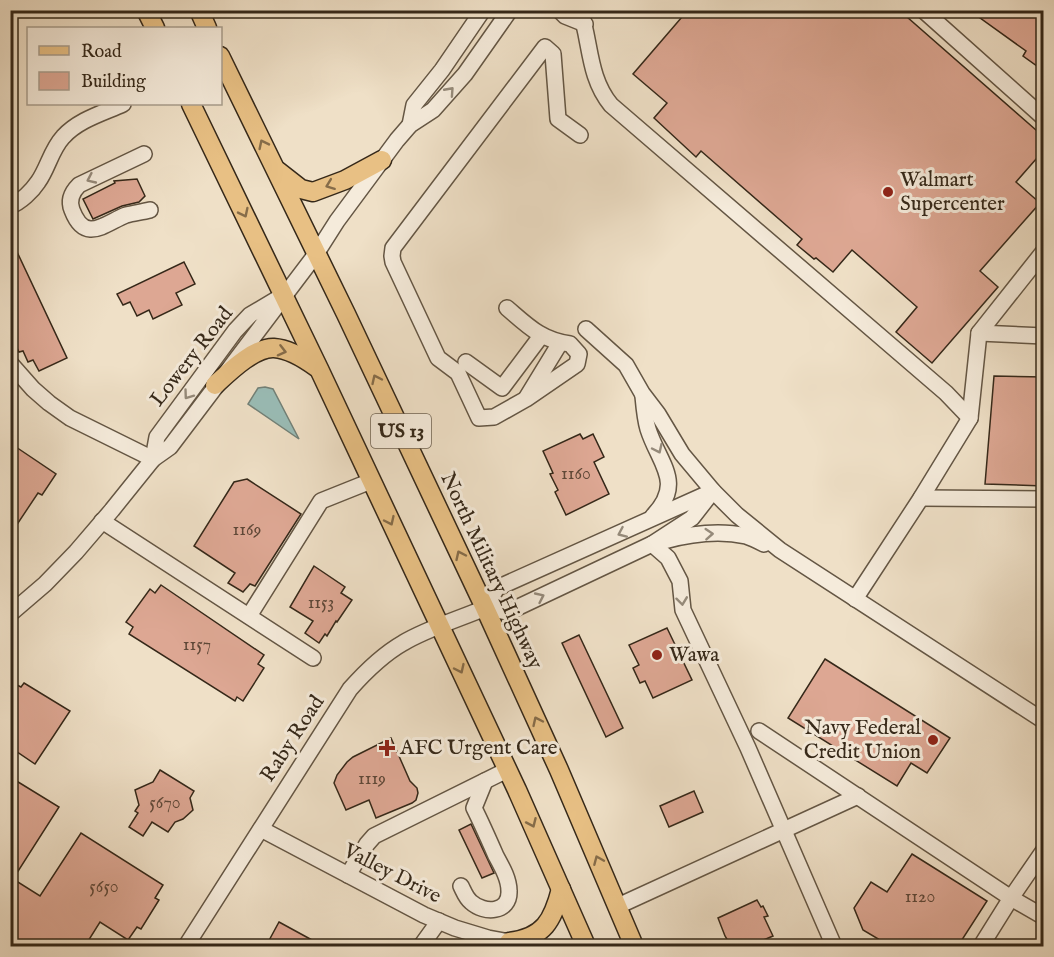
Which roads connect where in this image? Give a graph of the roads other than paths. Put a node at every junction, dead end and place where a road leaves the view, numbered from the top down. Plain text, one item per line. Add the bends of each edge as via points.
1 (146, 10) edge
2 (199, 10) edge
3 (483, 10) edge
4 (510, 10) edge
5 (559, 10) edge
6 (923, 10) edge
7 (583, 17) edge
8 (154, 27) edge
9 (207, 27) edge
10 (222, 60) edge
11 (121, 105) edge
12 (190, 105) edge
13 (1044, 118) edge
14 (410, 125) junction
15 (579, 135) dead end
16 (144, 154) dead end
17 (382, 160) junction
18 (275, 169) junction
19 (10, 206) edge
20 (150, 210) dead end
21 (1044, 251) edge
22 (316, 254) junction
23 (284, 295) junction
24 (507, 308) dead end
25 (586, 329) dead end
26 (979, 333) junction
27 (541, 336) junction
28 (1044, 336) edge
29 (560, 343) junction
30 (466, 362) dead end
31 (10, 363) edge
32 (319, 369) junction
33 (215, 385) junction
34 (642, 393) junction
35 (526, 399) junction
36 (970, 418) junction
37 (153, 459) junction
38 (371, 481) junction
39 (713, 491) junction
40 (921, 498) junction
41 (1044, 499) edge
42 (650, 520) junction
43 (102, 521) junction
44 (652, 544) junction
45 (780, 550) junction
46 (855, 599) junction
47 (485, 608) junction
48 (10, 614) edge
49 (249, 616) junction
50 (440, 627) junction
51 (313, 658) dead end
52 (1044, 721) edge
53 (759, 731) dead end
54 (507, 770) junction
55 (485, 781) junction
56 (858, 796) junction
57 (261, 830) junction
58 (785, 831) junction
59 (1044, 850) edge
60 (348, 875) junction
61 (461, 886) dead end
62 (561, 889) junction
63 (1011, 898) junction
64 (618, 906) junction
65 (1044, 917) edge
66 (439, 921) junction
67 (516, 944) edge
68 (186, 946) edge
69 (421, 946) edge
70 (586, 946) edge
71 (634, 946) edge
72 (834, 946) edge
73 (981, 946) edge

1 - 8 main road
2 - 9 main road
3 - 14 street, Lowery Road via 414,105
14 -> 4 street, Lowery Road via 434,110
5 - 7 street via 566,16
6 - 13 street
7 - 36 street via 594,75 606,100 946,393
18 -> 10 main road, North Military Highway / US 13
11 - 19 street via 78,124 65,135 56,145 39,182
12 -> 23 main road, US 13
14 - 17 street, Lowery Road
15 - 35 street via 558,119 553,54 545,47 393,248 393,262 432,348 438,358 458,373 479,418 494,417
16 -> 20 street via 79,185 70,202 85,229 96,229 128,214
17 -> 18 main road via 313,192 301,189
17 - 22 street, Lowery Road
18 - 22 main road, North Military Highway / US 13
21 - 26 street
22 - 23 street, Lowery Road
47 -> 22 main road, North Military Highway / US 13
23 - 32 main road, US 13
23 - 33 street, Lowery Road
23 -> 37 street, Lowery Road via 250,315 235,331 157,437
24 - 27 street
25 - 34 street via 626,365
26 - 28 street
26 - 36 street
27 - 29 street
27 - 30 street via 502,388
29 - 35 street
29 - 35 street via 570,344 579,354 577,364
31 - 37 street via 33,389 69,418
33 -> 32 main road via 237,365 273,348 303,357
32 - 38 main road, US 13
33 - 37 street, Lowery Road via 170,447
34 - 39 street via 682,454
34 -> 42 street via 648,429 668,480 663,506
36 - 40 street
37 - 43 street, Lowery Road
38 - 49 street via 321,501
38 -> 50 main road, US 13
39 - 42 street
39 - 44 street via 692,518
39 - 45 street
40 - 41 street
40 - 46 street
42 -> 47 street via 497,588
43 - 48 street, Lowery Road via 45,584
43 - 49 street
44 -> 45 street via 723,533 747,537
47 -> 44 street via 508,612
44 -> 58 street via 668,558 681,581 683,610
45 - 46 street
46 - 52 street
47 - 50 street, Raby Road
64 -> 47 main road, North Military Highway / US 13
49 - 51 street
50 -> 54 main road, US 13
50 - 57 street, Raby Road via 400,644 350,689
53 - 56 street
54 - 55 street
54 -> 62 main road, US 13
55 - 60 street via 374,836
55 - 61 street via 474,808 510,894 505,905 495,910 484,909 467,898
56 - 58 street
56 - 63 street
57 - 60 street, Valley Drive
57 - 68 street, Raby Road
58 - 64 street
58 - 72 street
59 - 63 street
60 - 66 street, Valley Drive
62 - 67 main road via 551,920
62 - 70 main road, US 13
63 - 65 street
63 - 73 street
64 - 71 main road, North Military Highway / US 13
66 - 67 street, Valley Drive
66 - 69 street

